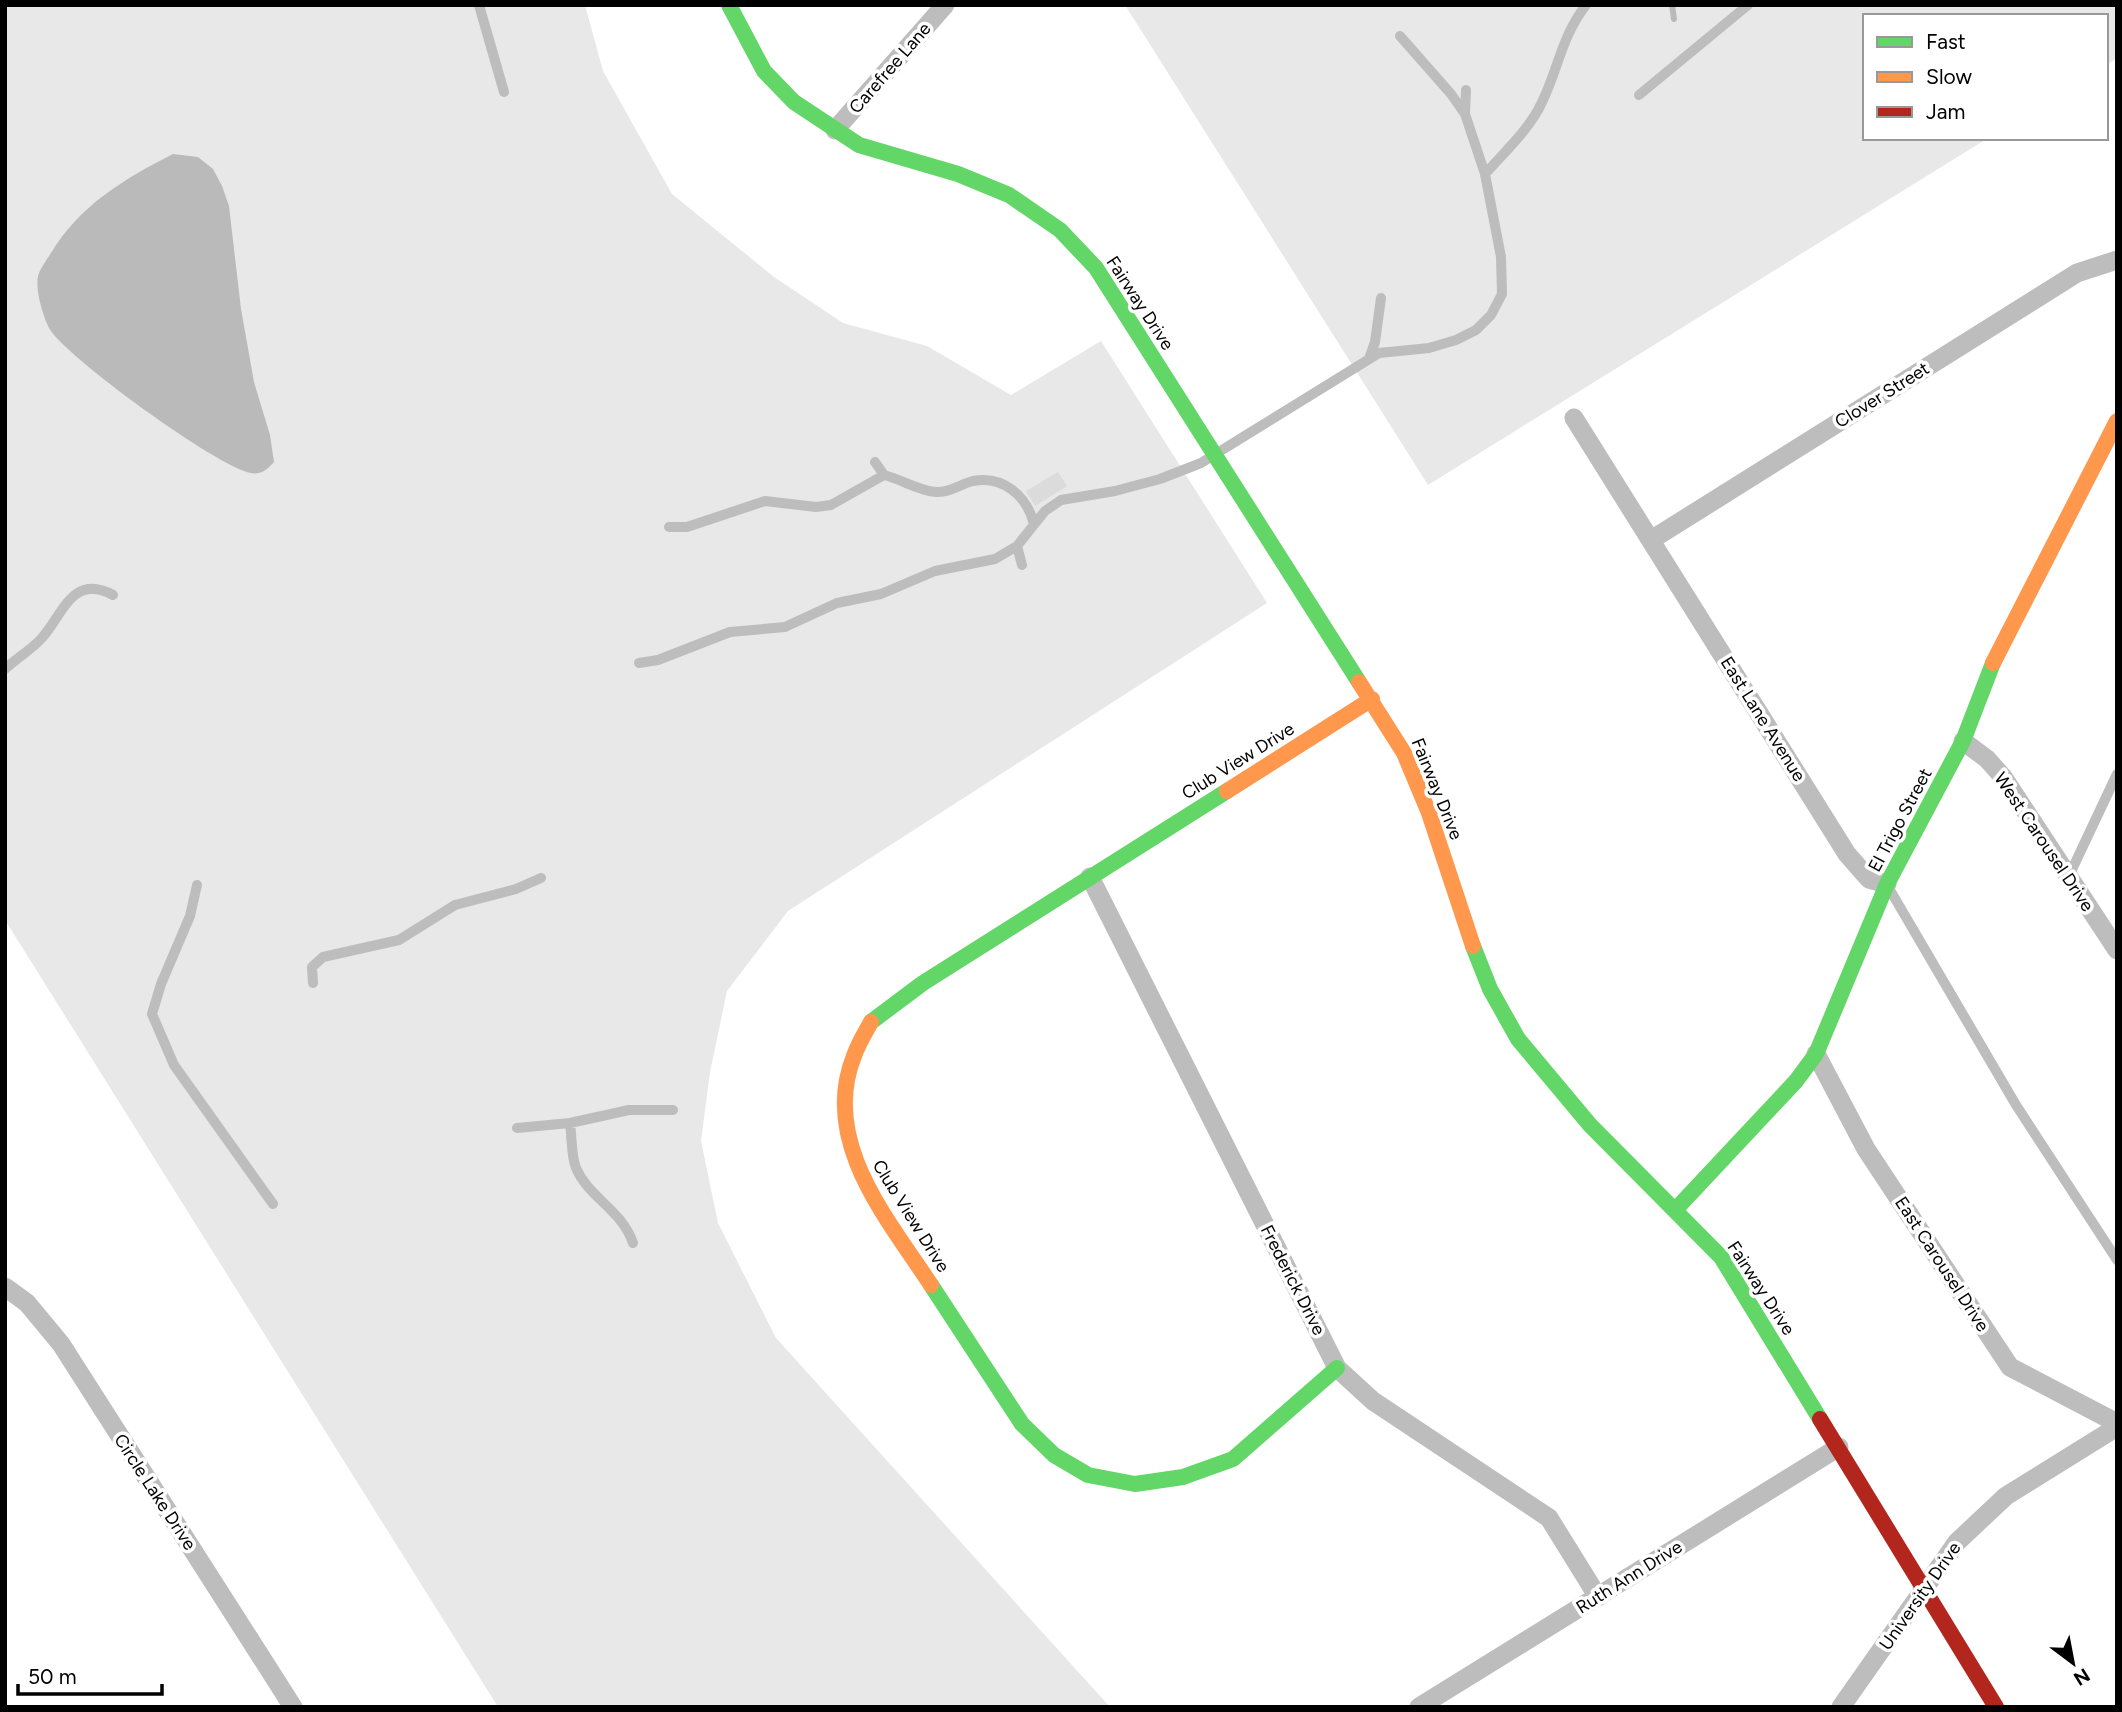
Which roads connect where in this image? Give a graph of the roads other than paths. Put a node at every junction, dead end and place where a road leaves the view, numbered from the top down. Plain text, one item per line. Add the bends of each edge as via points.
1 (479, 5) edge
2 (729, 5) edge
3 (945, 5) edge
4 (1586, 5) edge
5 (1748, 5) edge
6 (1400, 36) dead end
7 (1466, 90) dead end
8 (504, 92) dead end
9 (1639, 95) dead end
10 (1465, 114) junction
11 (835, 130) junction
12 (1485, 174) junction
13 (2117, 260) edge
14 (1381, 298) dead end
15 (1369, 359) junction
16 (1574, 418) dead end
17 (2117, 421) edge
18 (1215, 454) junction
19 (876, 462) dead end
20 (884, 475) junction
21 (1034, 524) junction
22 (668, 527) dead end
23 (1651, 540) junction
24 (1017, 546) junction
25 (1022, 565) dead end
26 (113, 595) dead end
27 (639, 663) dead end
28 (5, 669) edge
29 (1372, 699) junction
30 (1964, 741) junction
31 (2117, 774) edge
32 (1090, 877) junction
33 (541, 878) dead end
34 (2068, 878) junction
35 (1887, 884) junction
36 (197, 885) dead end
37 (2117, 950) edge
38 (313, 983) dead end
39 (1816, 1054) junction
40 (673, 1110) dead end
41 (570, 1123) junction
42 (517, 1128) dead end
43 (273, 1204) dead end
44 (1677, 1209) junction
45 (633, 1243) dead end
46 (2117, 1259) edge
47 (5, 1287) edge
48 (1338, 1368) junction
49 (2117, 1425) edge
50 (1839, 1447) junction
51 (1923, 1591) junction
52 (1598, 1597) junction
53 (293, 1707) edge
54 (1419, 1707) edge
55 (1841, 1707) edge
56 (1996, 1707) edge

1 - 8 lane
2 - 11 street, Fairway Drive via 764,71 794,102
3 - 11 street, Carefree Lane
4 - 12 lane via 1559,50 1537,112
5 - 9 lane
6 - 10 lane
7 - 10 lane
10 - 12 lane
11 - 18 street, Fairway Drive via 859,145 958,174 1009,195 1060,230 1096,268
12 - 15 lane via 1501,257 1502,295 1491,315 1456,340 1379,353
13 - 23 street, Clover Street via 2077,273
14 - 15 lane
15 - 18 lane
16 - 23 street, East Lane Avenue
17 - 30 street, El Trigo Street via 1985,680
18 - 21 lane via 1160,479 1060,499
18 - 29 street, Fairway Drive
19 - 20 lane
20 - 21 lane via 933,492 985,479 1022,498
20 - 22 lane via 831,505 765,501 687,527
21 - 24 lane
23 - 35 street, East Lane Avenue via 1847,854 1869,879
24 - 25 lane
24 - 27 lane via 995,559 935,571 881,594 837,603 785,626 730,632
26 - 28 lane via 98,589 73,596 40,640
29 - 32 street, Club View Drive
29 - 44 street, Fairway Drive via 1404,753 1490,987 1517,1038 1602,1142
30 - 34 street, West Carousel Drive via 2003,777
30 - 35 street, El Trigo Street
31 - 34 lane
32 - 48 street, Frederick Drive
32 - 48 street, Club View Drive via 872,1020 853,1056 845,1101 850,1153 869,1190 1022,1424 1054,1455 1088,1475 1135,1484 1183,1477 1233,1459
33 - 38 lane via 455,905 399,940 323,957 312,967
34 - 37 street, West Carousel Drive
35 - 39 street, El Trigo Street
35 - 46 lane via 2016,1105
36 - 43 lane via 181,942 152,1014 174,1065
39 - 44 street, El Trigo Street
39 - 49 street, East Carousel Drive via 1866,1149 2010,1367
40 - 41 lane via 629,1110
41 - 42 lane
41 - 45 lane via 575,1165 583,1180 615,1211
44 - 50 street, Fairway Drive via 1721,1257
47 - 53 street, Circle Lake Drive via 27,1303 61,1345
48 - 52 street, Frederick Drive via 1373,1401 1549,1518
49 - 51 street, University Drive via 2006,1496 1957,1542
50 - 51 street, Fairway Drive
50 - 52 street, Ruth Ann Drive
51 - 55 street, University Drive
51 - 56 street, Fairway Drive
52 - 54 street, Ruth Ann Drive

